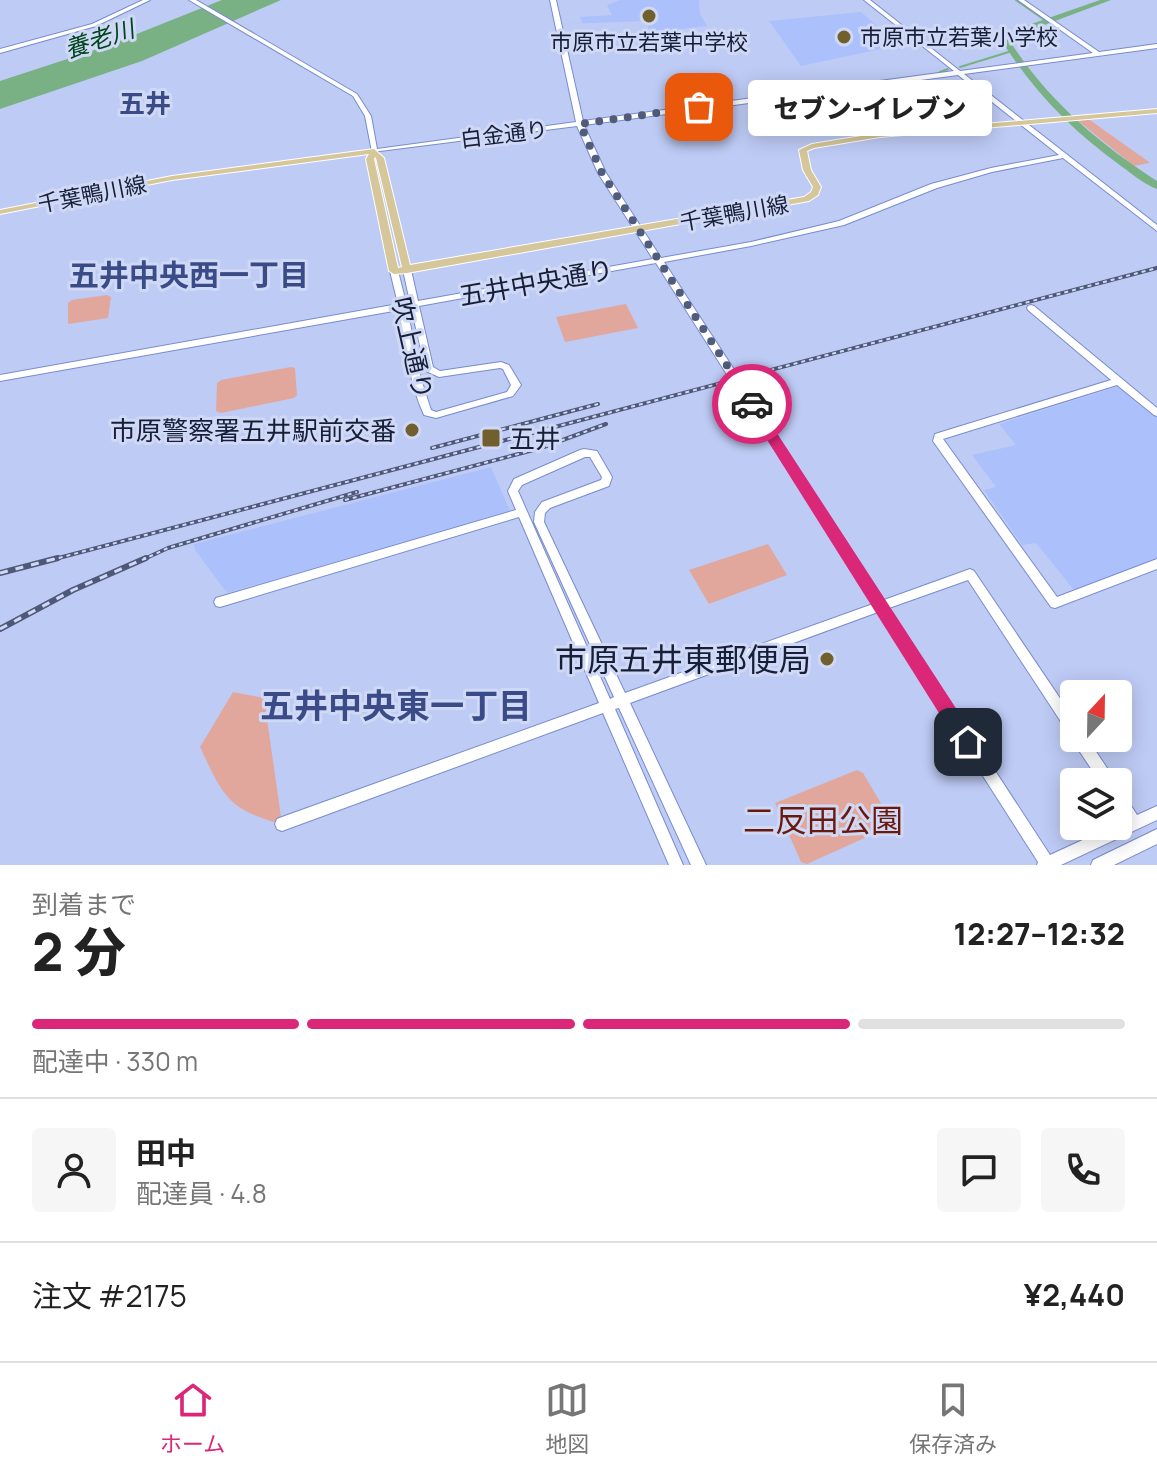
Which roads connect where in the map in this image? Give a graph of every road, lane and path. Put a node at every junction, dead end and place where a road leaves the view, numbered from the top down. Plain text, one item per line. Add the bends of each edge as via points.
1 (147, 0) edge
2 (192, 0) edge
3 (553, 0) edge
4 (867, 0) edge
5 (1021, 0) edge
6 (1157, 46) edge
7 (0, 51) edge
8 (1098, 54) junction
9 (960, 73) junction
10 (1157, 111) edge
11 (1021, 121) junction
12 (580, 124) junction
13 (374, 151) junction
14 (1063, 156) junction
15 (0, 212) edge
16 (638, 229) junction
17 (1157, 229) edge
18 (659, 260) junction
19 (407, 270) junction
20 (394, 271) junction
21 (417, 303) junction
22 (405, 305) junction
23 (1031, 308) dead end
24 (0, 378) edge
25 (1119, 381) junction
26 (1157, 413) edge
27 (522, 512) junction
28 (1157, 564) edge
29 (220, 602) dead end
30 (881, 606) junction
31 (624, 700) junction
32 (607, 706) junction
33 (1060, 709) edge
34 (1157, 813) edge
35 (1132, 819) edge
36 (282, 824) dead end
37 (1135, 824) junction
38 (1157, 836) edge
39 (676, 865) edge
40 (699, 865) edge
41 (1046, 865) edge
42 (1098, 865) edge

1 - 7 street via 94,25
2 - 13 street, 吹上通り via 359,99
3 - 12 street
4 - 9 street
5 - 8 street
6 - 8 street, 白金通り
8 - 9 street, 白金通り
9 - 11 street
9 - 12 street, 白金通り
10 - 11 main road, 千葉鴨川線
11 - 14 street
11 - 16 main road, 千葉鴨川線 via 812,146 803,150 803,156 817,187 813,196
12 - 13 street, 白金通り
12 - 16 street via 602,173
13 - 15 main road, 千葉鴨川線 via 172,178
13 - 19 main road, 吹上通り
13 - 20 main road, 吹上通り via 370,159
14 - 17 street
14 - 18 street, 五井中央通り via 934,186 841,223
16 - 18 street
16 - 19 main road, 千葉鴨川線
18 - 21 street, 五井中央通り
18 - 30 street
19 - 20 main road, 千葉鴨川線
19 - 21 street, 吹上通り
20 - 22 street, 吹上通り
21 - 22 street, 五井中央通り
21 - 22 street, 吹上通り via 429,369 439,374 501,365 516,385 514,391 436,415 427,413
22 - 24 street, 五井中央通り
23 - 25 street
25 - 26 street
25 - 28 street via 938,441 1055,603
27 - 29 street
27 - 31 street via 513,491 518,482 584,453 593,454 607,477 602,487 546,505 539,522
27 - 32 street
30 - 31 street
30 - 33 street via 970,574
30 - 41 street
31 - 32 street
31 - 40 street
32 - 36 street
32 - 39 street
34 - 37 street
35 - 37 street
37 - 41 street
38 - 42 street

